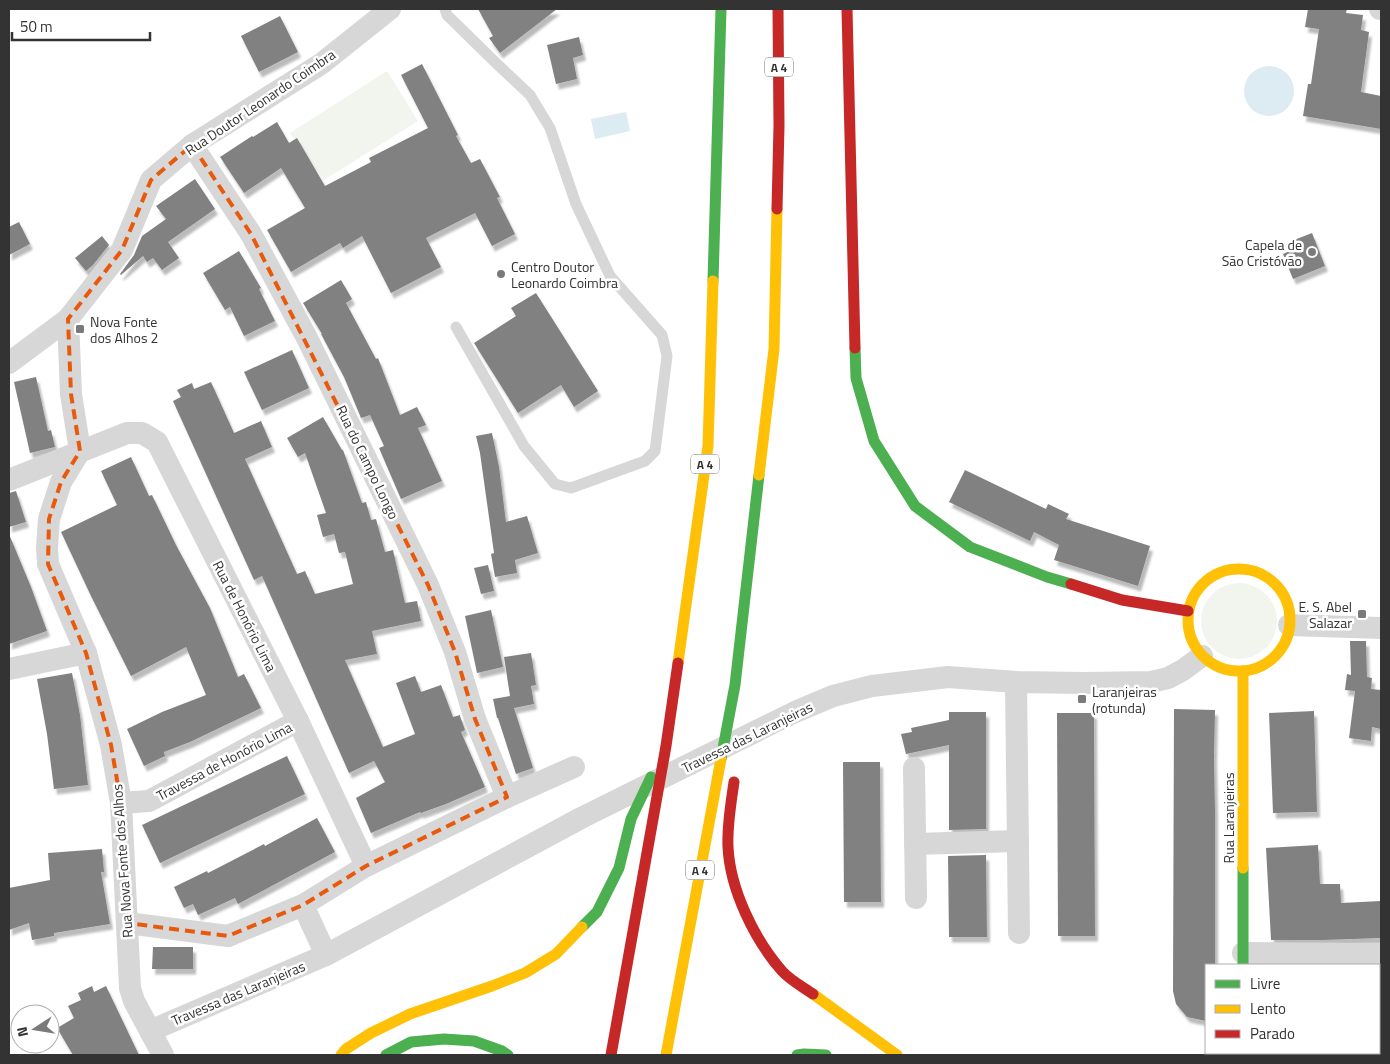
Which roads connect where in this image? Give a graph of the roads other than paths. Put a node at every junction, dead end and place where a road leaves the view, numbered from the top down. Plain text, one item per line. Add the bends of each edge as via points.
1 (390, 9) edge
2 (445, 9) edge
3 (721, 9) edge
4 (778, 9) edge
5 (847, 9) edge
6 (192, 145) junction
7 (68, 320) junction
8 (456, 327) dead end
9 (9, 363) edge
10 (80, 451) junction
11 (9, 480) edge
12 (1188, 611) junction
13 (1289, 624) junction
14 (1381, 628) edge
15 (86, 653) junction
16 (1202, 656) junction
17 (9, 669) edge
18 (1243, 671) junction
19 (1016, 682) junction
20 (736, 685) junction
21 (298, 722) junction
22 (666, 746) junction
23 (739, 754) dead end
24 (574, 767) dead end
25 (914, 768) dead end
26 (736, 773) dead end
27 (507, 797) junction
28 (121, 803) junction
29 (1018, 841) junction
30 (915, 844) junction
31 (366, 866) junction
32 (916, 898) dead end
33 (303, 905) junction
34 (127, 923) junction
35 (1019, 933) dead end
36 (1381, 954) edge
37 (326, 955) junction
38 (1243, 959) edge
39 (1330, 960) edge
40 (150, 1031) junction
41 (163, 1055) edge
42 (341, 1055) edge
43 (386, 1055) edge
44 (508, 1055) edge
45 (612, 1055) edge
46 (666, 1055) edge
47 (797, 1055) edge
48 (826, 1055) edge
49 (897, 1055) edge

1 - 6 street, Rua Doutor Leonardo Coimbra via 321,64
2 - 8 lane via 447,15 530,95 550,128 576,204 610,276 662,335 667,356 655,451 645,461 571,488 555,484 524,446
3 - 22 main road, A 4 via 708,446
4 - 20 main road, A 4 via 774,349
5 - 12 main road via 856,378 874,441 915,506 970,547 1047,577 1122,600
6 - 7 street, Rua Doutor Leonardo Coimbra via 151,180 122,250
6 - 27 street, Rua do Campo Longo via 251,234 308,338 428,585
7 - 9 street, Rua Doutor Leonardo Coimbra
7 - 10 street via 71,394
10 - 11 street, Rua de Honório Lima
10 - 15 street, Rua Nova Fonte dos Alhos via 60,482 49,519 47,547 48,564
10 - 21 street, Rua de Honório Lima via 127,433 142,434 157,442
12 - 13 main road via 1199,587 1211,577 1226,570 1242,569 1258,572 1272,581 1283,594 1289,611
12 - 16 main road via 1189,633
13 - 14 street
13 - 18 main road via 1284,645 1272,659 1258,668
15 - 17 street
15 - 28 street, Rua Nova Fonte dos Alhos via 111,745
16 - 18 main road via 1223,669
16 - 19 street, Travessa das Laranjeiras via 1168,678 1151,682
18 - 38 main road, Rua Laranjeiras
19 - 29 street
19 - 37 street, Travessa das Laranjeiras via 948,677 872,686 833,696 583,817
20 - 23 main road
20 - 46 main road, A 4
21 - 28 street, Travessa de Honório Lima via 149,801
21 - 31 street, Rua de Honório Lima
22 - 42 main road via 631,819 620,868 597,912 556,954 525,973 410,1014 371,1033
22 - 45 main road, A 4
24 - 27 street
25 - 30 street
26 - 49 main road via 728,846 732,875 753,930 783,972
27 - 31 street
28 - 34 street, Rua Nova Fonte dos Alhos
29 - 30 street
29 - 35 street
30 - 32 street
31 - 33 street
33 - 34 street via 228,936
33 - 37 street
34 - 40 street, Rua Nova Fonte dos Alhos via 130,988
36 - 39 street
37 - 40 street, Travessa das Laranjeiras
38 - 39 street
40 - 41 street, Rua Nova Fonte dos Alhos
43 - 44 main road via 411,1042 444,1039 474,1041
47 - 48 main road

